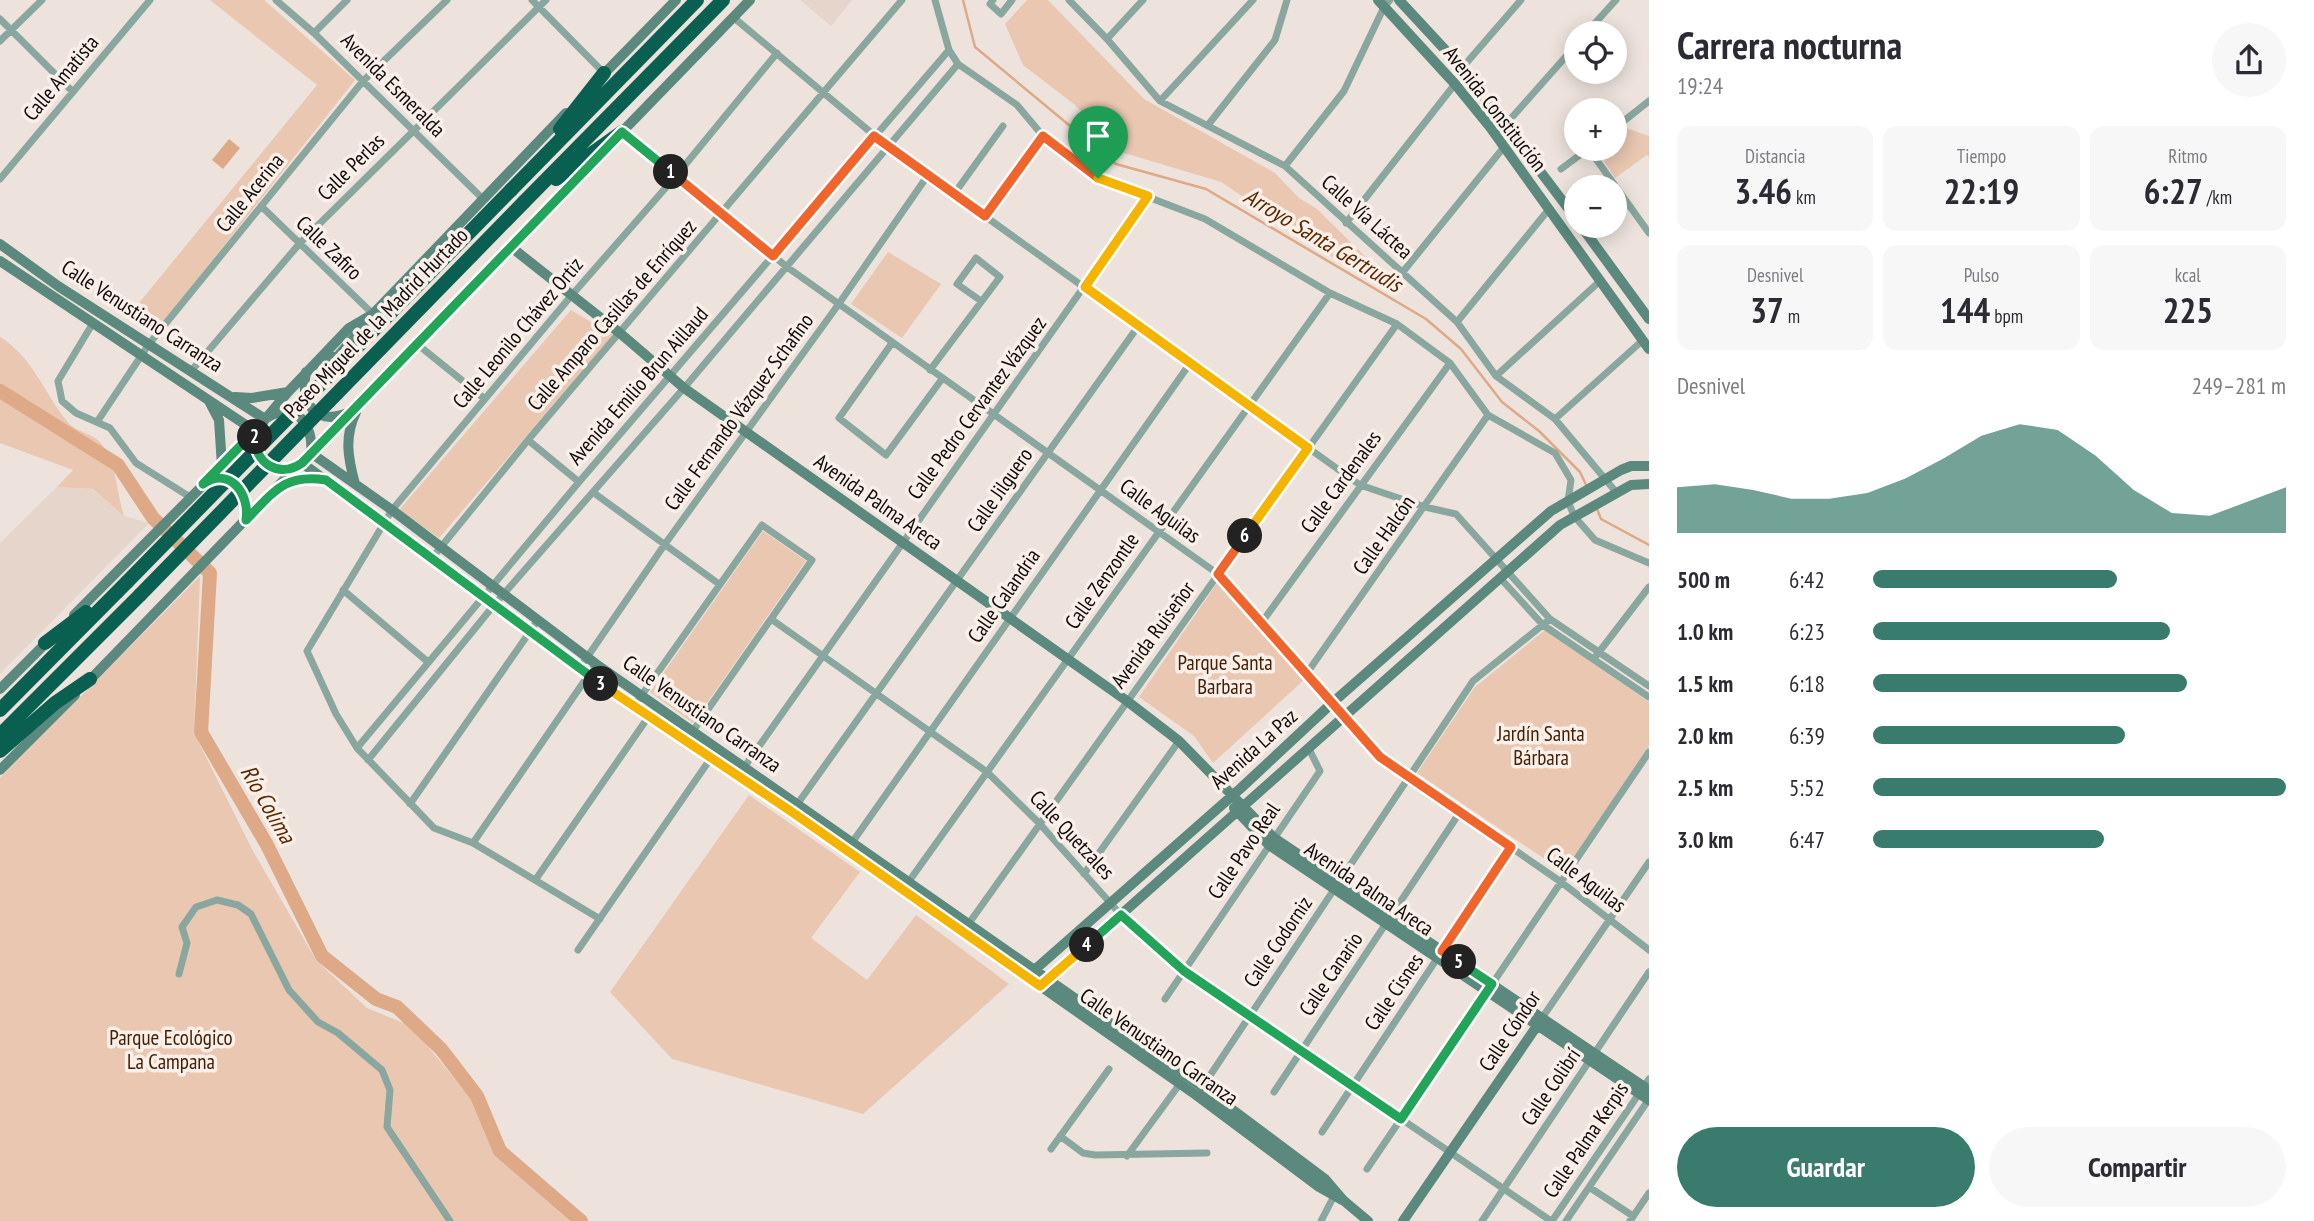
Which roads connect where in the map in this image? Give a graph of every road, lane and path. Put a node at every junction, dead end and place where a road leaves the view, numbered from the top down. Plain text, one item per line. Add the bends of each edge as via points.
1 (42, 0) edge
2 (150, 0) edge
3 (276, 0) edge
4 (347, 0) edge
5 (447, 0) edge
6 (532, 0) edge
7 (546, 0) edge
8 (676, 0) edge
9 (697, 0) edge
10 (723, 0) edge
11 (730, 0) edge
12 (750, 0) edge
13 (902, 0) edge
14 (935, 0) edge
15 (1012, 0) edge
16 (1069, 0) edge
17 (1143, 0) edge
18 (1253, 0) edge
19 (1287, 0) edge
20 (1399, 0) edge
21 (1521, 0) edge
22 (1613, 1) edge
23 (991, 2) edge
24 (1384, 2) edge
25 (539, 7) junction
26 (733, 17) junction
27 (0, 19) edge
28 (1596, 21) edge
29 (698, 25) junction
30 (11, 30) junction
31 (314, 33) junction
32 (1107, 39) junction
33 (0, 41) edge
34 (949, 50) junction
35 (777, 54) junction
36 (1564, 59) edge
37 (958, 64) junction
38 (1462, 68) junction
39 (604, 73) junction
40 (363, 81) junction
41 (1455, 84) junction
42 (73, 92) junction
43 (824, 94) junction
44 (1160, 100) junction
45 (1649, 101) edge
46 (1627, 118) edge
47 (1506, 124) junction
48 (1208, 125) junction
49 (1003, 126) dead end
50 (413, 129) junction
51 (622, 132) junction
52 (874, 136) junction
53 (1043, 136) junction
54 (887, 146) junction
55 (1504, 147) junction
56 (1573, 161) edge
57 (1597, 161) edge
58 (1285, 166) junction
59 (1561, 170) dead end
60 (928, 175) junction
61 (676, 176) junction
62 (0, 179) edge
63 (511, 190) junction
64 (954, 194) junction
65 (1148, 196) junction
66 (482, 198) junction
67 (524, 202) junction
68 (1564, 202) edge
69 (261, 206) junction
70 (1549, 209) junction
71 (722, 214) junction
72 (985, 216) junction
73 (1346, 223) junction
74 (1649, 233) edge
75 (1590, 238) edge
76 (300, 243) junction
77 (0, 244) edge
78 (511, 247) junction
79 (773, 256) junction
80 (0, 261) edge
81 (787, 267) junction
82 (40, 273) junction
83 (1402, 273) junction
84 (1600, 281) junction
85 (33, 284) junction
86 (1085, 287) junction
87 (1330, 293) junction
88 (571, 296) junction
89 (981, 302) junction
90 (838, 305) junction
91 (373, 314) junction
92 (1649, 319) edge
93 (1457, 322) junction
94 (93, 323) junction
95 (1397, 324) junction
96 (1139, 325) junction
97 (621, 334) junction
98 (892, 343) junction
99 (149, 344) junction
100 (417, 344) junction
101 (1646, 345) edge
102 (141, 355) junction
103 (1191, 362) junction
104 (1450, 363) junction
105 (192, 370) junction
106 (930, 370) junction
107 (306, 372) junction
108 (670, 376) junction
109 (1496, 376) junction
110 (942, 379) junction
111 (684, 388) junction
112 (288, 391) junction
113 (233, 397) junction
114 (485, 399) junction
115 (209, 400) junction
116 (1249, 405) junction
117 (357, 407) junction
118 (1488, 415) junction
119 (994, 416) junction
120 (265, 419) junction
121 (1555, 419) junction
122 (97, 422) junction
123 (255, 431) junction
124 (746, 432) junction
125 (528, 440) junction
126 (1308, 448) junction
127 (312, 453) junction
128 (1048, 453) junction
129 (302, 463) junction
130 (222, 466) junction
131 (1649, 466) edge
132 (1605, 479) junction
133 (326, 480) junction
134 (579, 482) junction
135 (203, 484) junction
136 (355, 484) junction
137 (1649, 484) edge
138 (1360, 485) junction
139 (279, 487) junction
140 (1101, 490) junction
141 (1616, 492) junction
142 (594, 493) junction
143 (190, 497) junction
144 (1567, 501) junction
145 (1425, 507) junction
146 (392, 510) junction
147 (1574, 516) junction
148 (246, 520) junction
149 (384, 522) junction
150 (1159, 531) junction
151 (901, 542) junction
152 (665, 544) junction
153 (440, 547) junction
154 (432, 558) junction
155 (1497, 559) junction
156 (1649, 563) edge
157 (1218, 574) junction
158 (1504, 576) junction
159 (127, 582) junction
160 (956, 582) junction
161 (719, 584) junction
162 (491, 585) junction
163 (1649, 587) edge
164 (343, 590) junction
165 (504, 595) junction
166 (482, 596) junction
167 (494, 605) junction
168 (771, 619) junction
169 (1010, 619) junction
170 (538, 620) junction
171 (1262, 622) junction
172 (1546, 622) junction
173 (529, 632) junction
174 (46, 643) junction
175 (822, 656) junction
176 (1596, 656) junction
177 (592, 660) junction
178 (1067, 660) junction
179 (428, 662) junction
180 (583, 672) junction
181 (1307, 673) junction
182 (90, 679) junction
183 (1649, 686) edge
184 (0, 689) edge
185 (876, 694) junction
186 (641, 695) junction
187 (1649, 697) edge
188 (1127, 701) junction
189 (1331, 704) junction
190 (634, 706) junction
191 (656, 706) junction
192 (0, 710) edge
193 (649, 716) junction
194 (1343, 718) junction
195 (930, 732) junction
196 (0, 735) edge
197 (689, 736) junction
198 (1179, 741) junction
199 (357, 748) junction
200 (1308, 749) junction
201 (0, 751) edge
202 (1649, 752) edge
203 (714, 753) junction
204 (368, 760) junction
205 (745, 766) junction
206 (0, 770) edge
207 (987, 772) junction
208 (1409, 777) junction
209 (742, 779) junction
210 (1230, 797) junction
211 (410, 804) junction
212 (795, 808) junction
213 (1240, 809) junction
214 (1460, 813) junction
215 (1039, 823) junction
216 (1272, 842) junction
217 (473, 843) junction
218 (849, 846) junction
219 (1511, 847) junction
220 (1649, 862) edge
221 (1084, 874) junction
222 (536, 879) junction
223 (1561, 882) junction
224 (1337, 885) junction
225 (905, 886) junction
226 (1110, 903) junction
227 (1121, 915) junction
228 (600, 919) junction
229 (1610, 919) junction
230 (1388, 920) junction
231 (965, 928) junction
232 (578, 950) dead end
233 (1649, 950) edge
234 (1439, 954) junction
235 (1184, 971) junction
236 (1649, 972) edge
237 (1031, 973) junction
238 (179, 975) dead end
239 (1044, 982) junction
240 (1490, 988) junction
241 (1165, 999) dead end
242 (1250, 1016) junction
243 (1540, 1022) junction
244 (1301, 1051) junction
245 (1592, 1057) junction
246 (1109, 1069) dead end
247 (1177, 1078) junction
248 (1352, 1086) junction
249 (1199, 1091) junction
250 (1274, 1092) dead end
251 (1647, 1092) edge
252 (1401, 1119) junction
253 (1322, 1132) dead end
254 (1060, 1136) junction
255 (1051, 1149) dead end
256 (1450, 1152) junction
257 (1207, 1153) dead end
258 (1127, 1156) junction
259 (1367, 1169) dead end
260 (1589, 1187) junction
261 (1504, 1189) junction
262 (1649, 1193) edge
263 (1338, 1195) junction
264 (1632, 1218) edge
265 (450, 1221) edge
266 (1321, 1221) edge
267 (1368, 1221) edge
268 (1403, 1221) edge
269 (1482, 1221) edge
270 (1552, 1221) edge
271 (1566, 1221) edge

1 - 30 street
2 - 42 street, Calle Amatista
3 - 31 street, Avenida Esmeralda
4 - 31 street
5 - 40 street, Calle Acerina
6 - 25 street
7 - 25 street, Calle Perlas
8 - 39 street
9 - 63 highway, Paseo Miguel de la Madrid Hurtado
10 - 29 highway, Paseo Miguel de la Madrid Hurtado
11 - 29 highway
12 - 26 street
13 - 43 street, Calle Amparo Casillas de Enríquez
14 - 34 street
15 - 23 street via 1001,13
16 - 32 street, Calle Vía Láctea
17 - 32 street
18 - 44 street
19 - 48 street via 1275,40
20 - 38 street, Avenida Constitución
21 - 38 street
22 - 28 street
24 - 41 street, Avenida Constitución
24 - 58 street via 1344,91
25 - 39 street
25 - 50 street, Calle Perlas
26 - 35 street
26 - 51 street
27 - 30 street
29 - 67 highway, Paseo Miguel de la Madrid Hurtado
30 - 33 street
30 - 42 street
31 - 40 street, Avenida Esmeralda
32 - 44 street, Calle Vía Láctea
34 - 37 street
34 - 52 street, Avenida Emilio Brun Aillaud
35 - 43 street
35 - 61 street, Calle Leonilo Chávez Ortiz
36 - 47 street
37 - 53 street via 1017,105
37 - 54 street, Avenida Emilio Brun Aillaud
38 - 47 street, Avenida Constitución
39 - 63 highway
39 - 66 street
40 - 50 street, Avenida Esmeralda
40 - 69 street, Calle Acerina
41 - 55 street, Avenida Constitución
41 - 73 street
42 - 62 street, Calle Amatista
43 - 52 street
43 - 71 street, Calle Amparo Casillas de Enríquez
44 - 48 street, Calle Vía Láctea
45 - 46 street
47 - 68 street, Avenida Constitución
48 - 58 street, Calle Vía Láctea
49 - 64 street
50 - 66 street, Avenida Esmeralda
50 - 76 street, Calle Perlas
51 - 61 street, Calle Aguilas
51 - 67 highway
51 - 78 street
52 - 54 street
52 - 79 street, Avenida Emilio Brun Aillaud
53 - 65 street via 1098,178
53 - 72 street
54 - 60 street
54 - 81 street, Avenida Emilio Brun Aillaud
55 - 70 street, Avenida Constitución
55 - 83 street
56 - 59 street
57 - 74 street
58 - 73 street, Calle Vía Láctea
60 - 64 street
60 - 90 street, Calle Fernando Vázquez Schafino
61 - 71 street, Calle Aguilas
61 - 88 street, Calle Leonilo Chávez Ortiz
63 - 159 highway, Paseo Miguel de la Madrid Hurtado, bridge
64 - 72 street
65 - 86 street, Calle Pedro Cervantez Vázquez
65 - 87 street via 1205,219
66 - 91 street
67 - 196 highway, Paseo Miguel de la Madrid Hurtado, bridge
69 - 76 street, Calle Zafiro
69 - 99 street, Calle Acerina
70 - 84 street, Avenida Constitución
70 - 93 street
71 - 79 street, Calle Aguilas
71 - 97 street, Calle Amparo Casillas de Enríquez
72 - 86 street
73 - 83 street, Calle Vía Láctea
75 - 92 street
76 - 91 street, Calle Zafiro
76 - 105 street, Calle Perlas
77 - 82 street, Calle Venustiano Carranza
78 - 88 street, Avenida Palma Areca
78 - 100 street
79 - 81 street, Calle Aguilas
79 - 108 street, Avenida Emilio Brun Aillaud
80 - 85 street, Calle Venustiano Carranza
81 - 90 street, Calle Aguilas
81 - 111 street, Avenida Emilio Brun Aillaud
82 - 85 street
82 - 99 street, Calle Venustiano Carranza
83 - 93 street, Calle Vía Láctea
84 - 101 street, Avenida Constitución
84 - 109 street
85 - 94 street, Calle Venustiano Carranza
86 - 96 street
86 - 119 street, Calle Pedro Cervantez Vázquez
87 - 95 street
87 - 116 street, Calle Zenzontle
88 - 97 street, Avenida Palma Areca
88 - 114 street, Calle Leonilo Chávez Ortiz
89 - 89 street via 1000,277 975,258 957,284
89 - 106 street
90 - 98 street, Calle Aguilas
90 - 124 street, Calle Fernando Vázquez Schafino
91 - 107 street via 349,328
93 - 109 street, Calle Vía Láctea
94 - 102 street, Calle Venustiano Carranza
94 - 122 street via 58,381 62,401 76,414
95 - 104 street
95 - 126 street, Avenida Ruiseñor
96 - 103 street
96 - 128 street, Calle Jilguero
97 - 108 street, Avenida Palma Areca
97 - 125 street, Calle Amparo Casillas de Enríquez
98 - 106 street, Calle Aguilas
98 - 110 street via 839,418 886,455
99 - 102 street, Calle Acerina
99 - 105 street, Calle Venustiano Carranza
100 - 114 street
100 - 117 street
101 - 121 street
102 - 115 street, Calle Venustiano Carranza
102 - 122 street, Calle Acerina
103 - 116 street
103 - 140 street, Calle Calandria
104 - 118 street
104 - 138 street, Calle Cardenales
105 - 113 street, Calle Venustiano Carranza
106 - 110 street, Calle Aguilas
107 - 112 street
107 - 117 street via 304,392 312,409 329,417
108 - 111 street, Avenida Palma Areca
108 - 134 street, Avenida Emilio Brun Aillaud
109 - 121 street, Calle Vía Láctea
110 - 119 street, Calle Aguilas
111 - 124 street, Avenida Palma Areca
111 - 142 street, Avenida Emilio Brun Aillaud
112 - 113 street
112 - 120 street
113 - 120 street, Calle Venustiano Carranza
114 - 146 street, Calle Leonilo Chávez Ortiz
115 - 123 street, Calle Venustiano Carranza
115 - 130 street via 219,420
116 - 126 street
116 - 150 street, Calle Zenzontle
117 - 127 street
117 - 136 street via 347,443
118 - 144 street via 1555,453 1571,480
118 - 145 street, Calle Halcón
119 - 128 street, Calle Aguilas
119 - 151 street, Calle Pedro Cervantez Vázquez
120 - 123 street
120 - 127 street via 283,412 300,418 311,434
121 - 132 street, Calle Vía Láctea
122 - 143 street via 110,428 136,463
123 - 129 street via 255,449 266,464 284,470
123 - 130 street
124 - 151 street, Avenida Palma Areca
124 - 152 street, Calle Fernando Vázquez Schafino
125 - 134 street
125 - 153 street, Calle Amparo Casillas de Enríquez
126 - 138 street
126 - 157 street, Avenida Ruiseñor
127 - 129 street
127 - 136 street, Calle Venustiano Carranza
128 - 140 street, Calle Aguilas
128 - 160 street, Calle Jilguero
129 - 133 street, Calle Venustiano Carranza
129 - 139 street
130 - 135 street
131 - 132 street, Avenida La Paz via 1631,466
132 - 141 street, Calle Vía Láctea
132 - 144 street, Avenida La Paz
133 - 139 street via 294,479
133 - 149 street, Calle Venustiano Carranza
134 - 162 street, Avenida Emilio Brun Aillaud
135 - 143 street
135 - 148 street via 219,479 236,485 247,502
136 - 146 street, Calle Venustiano Carranza
137 - 141 street, Avenida La Paz
138 - 145 street
138 - 171 street, Calle Cardenales
139 - 148 street
140 - 150 street, Calle Aguilas
140 - 169 street, Calle Calandria
141 - 147 street, Avenida La Paz
142 - 152 street
142 - 165 street, Avenida Emilio Brun Aillaud
143 - 174 street
144 - 147 street
144 - 155 street, Avenida La Paz
145 - 155 street via 1456,514
145 - 181 street, Calle Halcón
146 - 149 street, Calle Leonilo Chávez Ortiz
146 - 153 street, Calle Venustiano Carranza
147 - 156 street via 1595,540
147 - 158 street, Avenida La Paz
148 - 182 street
149 - 154 street, Calle Venustiano Carranza
149 - 164 street, Calle Leonilo Chávez Ortiz
150 - 157 street, Calle Aguilas
150 - 178 street, Calle Zenzontle
151 - 160 street, Avenida Palma Areca
151 - 175 street, Calle Pedro Cervantez Vázquez
152 - 161 street
152 - 177 street, Calle Fernando Vázquez Schafino
153 - 154 street, Calle Amparo Casillas de Enríquez
153 - 162 street, Calle Venustiano Carranza
154 - 166 street, Calle Venustiano Carranza
155 - 158 street
155 - 189 street, Avenida La Paz
157 - 171 street, Calle Aguilas
157 - 188 street, Avenida Ruiseñor
158 - 172 street
158 - 194 street, Avenida La Paz
159 - 174 highway
159 - 192 highway, Paseo Miguel de la Madrid Hurtado
160 - 169 street, Avenida Palma Areca
160 - 185 street, Calle Jilguero
161 - 168 street via 762,526 812,560
161 - 186 street
162 - 165 street, Calle Venustiano Carranza
162 - 166 street, Avenida Emilio Brun Aillaud
163 - 176 street
164 - 179 street
164 - 199 street, Calle Leonilo Chávez Ortiz via 307,651
165 - 167 street, Avenida Emilio Brun Aillaud
165 - 170 street, Calle Venustiano Carranza
166 - 167 street, Calle Venustiano Carranza
166 - 179 street, Avenida Emilio Brun Aillaud
167 - 173 street, Calle Venustiano Carranza
167 - 204 street, Avenida Emilio Brun Aillaud
168 - 175 street, Calle Quetzales
168 - 197 street
169 - 178 street, Avenida Palma Areca
169 - 195 street, Calle Calandria
170 - 173 street
170 - 177 street, Calle Venustiano Carranza
171 - 181 street, Calle Aguilas
172 - 176 street
172 - 208 street, Calle Codorniz via 1473,681
173 - 180 street, Calle Venustiano Carranza
173 - 211 street
174 - 184 street
175 - 185 street, Calle Quetzales
175 - 205 street, Calle Pedro Cervantez Vázquez
176 - 183 street
176 - 187 street
177 - 180 street, Calle Fernando Vázquez Schafino
177 - 186 street, Calle Venustiano Carranza
178 - 188 street, Avenida Palma Areca
178 - 207 street, Calle Zenzontle
179 - 199 street, Avenida Emilio Brun Aillaud
180 - 190 street, Calle Venustiano Carranza
180 - 217 street, Calle Fernando Vázquez Schafino
181 - 189 street, Calle Aguilas
182 - 201 highway
182 - 206 street
185 - 195 street, Calle Quetzales
185 - 212 street, Calle Jilguero
186 - 190 street
186 - 191 street, Calle Venustiano Carranza
188 - 198 street, Avenida Palma Areca
188 - 215 street, Avenida Ruiseñor
189 - 194 street, Calle Aguilas
189 - 210 street, Avenida La Paz
190 - 193 street, Calle Venustiano Carranza
191 - 193 street
191 - 197 street, Calle Venustiano Carranza
193 - 197 street, Calle Venustiano Carranza
193 - 222 street
194 - 200 street, Avenida La Paz
194 - 208 street, Calle Aguilas via 1380,757
195 - 207 street, Calle Quetzales
195 - 218 street, Calle Calandria
197 - 203 street, Calle Venustiano Carranza
198 - 210 street, Avenida Palma Areca
198 - 221 street
199 - 204 street
200 - 213 street, Avenida La Paz
200 - 216 street, Calle Pavo Real via 1320,771
202 - 223 street
203 - 205 street, Calle Venustiano Carranza
203 - 209 street, Calle Venustiano Carranza
203 - 228 street
204 - 211 street
205 - 209 street, Calle Pedro Cervantez Vázquez
205 - 212 street, Calle Venustiano Carranza
207 - 215 street, Calle Quetzales
207 - 225 street, Calle Zenzontle
208 - 214 street, Calle Aguilas
208 - 224 street, Calle Codorniz
209 - 212 street, Calle Venustiano Carranza
210 - 213 street, Avenida Palma Areca
210 - 226 street, Avenida La Paz
211 - 217 street via 434,828
212 - 218 street, Calle Venustiano Carranza
213 - 216 street, Avenida Palma Areca
213 - 227 street, Avenida La Paz
214 - 219 street, Calle Aguilas
214 - 230 street, Calle Canario
215 - 221 street, Calle Quetzales
215 - 231 street, Avenida Ruiseñor
216 - 224 street, Avenida Palma Areca
216 - 235 street, Calle Pavo Real
217 - 222 street
218 - 225 street, Calle Venustiano Carranza
219 - 223 street, Calle Aguilas
219 - 234 street, Calle Cisnes
220 - 229 street, Calle Cóndor
221 - 226 street, Calle Quetzales
222 - 228 street
223 - 229 street, Calle Aguilas
223 - 240 street
224 - 230 street, Avenida Palma Areca
224 - 242 street, Calle Codorniz
225 - 231 street, Calle Venustiano Carranza
226 - 227 street, Calle Quetzales
226 - 237 street, Avenida La Paz
227 - 235 street, Calle Quetzales
227 - 239 street, Avenida La Paz
228 - 232 street
229 - 233 street, Calle Aguilas
229 - 243 street, Calle Cóndor
230 - 234 street, Avenida Palma Areca
230 - 244 street, Calle Canario
231 - 237 street, Calle Venustiano Carranza
234 - 240 street, Avenida Palma Areca
234 - 248 street, Calle Cisnes
235 - 241 street, Calle Pavo Real
235 - 242 street, Calle Quetzales
236 - 245 street, Calle Colibrí
237 - 239 street, Calle Venustiano Carranza
238 - 265 street via 187,943 182,927 196,907 217,900 251,914 289,990 318,1022 382,1070 390,1090 387,1127
239 - 247 street, Calle Venustiano Carranza
240 - 243 street, Avenida Palma Areca
240 - 252 street
242 - 244 street, Calle Quetzales
242 - 249 street, Calle Codorniz
243 - 245 street, Avenida Palma Areca
243 - 256 street, Calle Cóndor
244 - 248 street, Calle Quetzales
244 - 250 street, Calle Canario
245 - 251 street, Avenida Palma Areca
245 - 261 street, Calle Colibrí
246 - 254 street
247 - 249 street, Calle Venustiano Carranza
247 - 258 street
248 - 252 street, Calle Quetzales
248 - 253 street, Calle Cisnes
249 - 263 street, Calle Venustiano Carranza
251 - 260 street, Calle Palma Kerpis
251 - 270 street, Calle Palma Kerpis
252 - 256 street, Calle Quetzales
252 - 259 street
254 - 255 street
254 - 258 street via 1083,1153
256 - 261 street, Calle Quetzales
256 - 268 street, Calle Cóndor
257 - 258 street
260 - 264 street
260 - 271 street, Calle Palma Kerpis
261 - 269 street, Calle Colibrí
261 - 270 street, Calle Quetzales
262 - 264 street
263 - 266 street
263 - 267 street, Calle Venustiano Carranza

